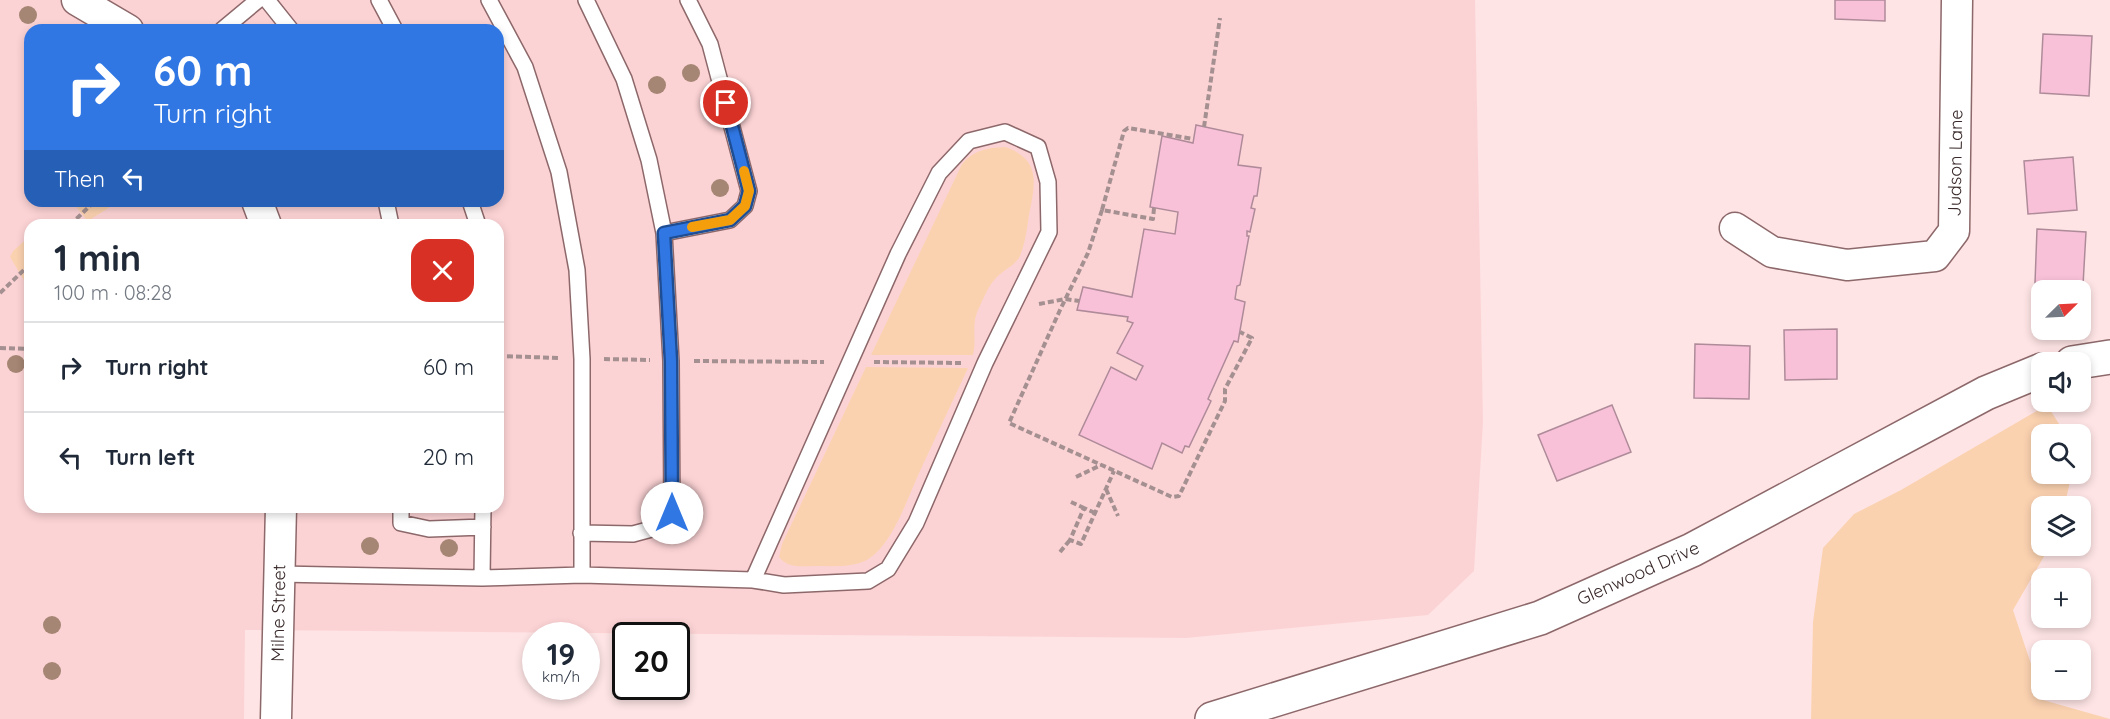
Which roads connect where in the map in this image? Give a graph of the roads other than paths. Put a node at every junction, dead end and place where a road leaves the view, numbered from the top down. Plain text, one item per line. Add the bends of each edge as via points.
1 (77, 0) edge
2 (258, 0) edge
3 (267, 0) edge
4 (379, 0) edge
5 (489, 0) edge
6 (586, 0) edge
7 (688, 0) edge
8 (1958, 0) edge
9 (118, 24) edge
10 (229, 24) edge
11 (286, 24) edge
12 (392, 24) edge
13 (502, 24) edge
14 (504, 28) edge
15 (1735, 228) dead end
16 (664, 233) junction
17 (2110, 357) edge
18 (2091, 360) edge
19 (2031, 375) edge
20 (281, 513) edge
21 (401, 513) edge
22 (483, 513) edge
23 (483, 527) junction
24 (581, 533) junction
25 (279, 574) junction
26 (582, 575) junction
27 (482, 578) junction
28 (753, 580) junction
29 (276, 719) edge
30 (1212, 719) edge

1 - 9 street
2 - 10 lane
3 - 11 lane
4 - 12 lane
5 - 13 lane
6 - 16 lane via 624,79 649,160
7 - 16 lane via 710,44 749,191 745,206 730,220
8 - 15 street, Judson Lane via 1954,231 1935,256 1847,265 1772,252
14 - 24 lane via 525,67 559,172 577,270 582,359
16 - 24 lane via 671,361 672,513 659,527 633,534
17 - 18 street
19 - 30 street, Glenwood Drive via 1986,393 1692,550 1540,618
20 - 25 street, Milne Street
21 - 23 lane via 401,523 429,529
22 - 23 lane
23 - 27 lane
24 - 26 lane
25 - 27 lane
25 - 29 street, Milne Street
26 - 27 lane
26 - 28 lane
28 - 28 lane via 898,254 939,173 969,141 1005,132 1038,147 1048,182 1049,232 985,363 916,523 888,569 868,581 855,583 784,585

